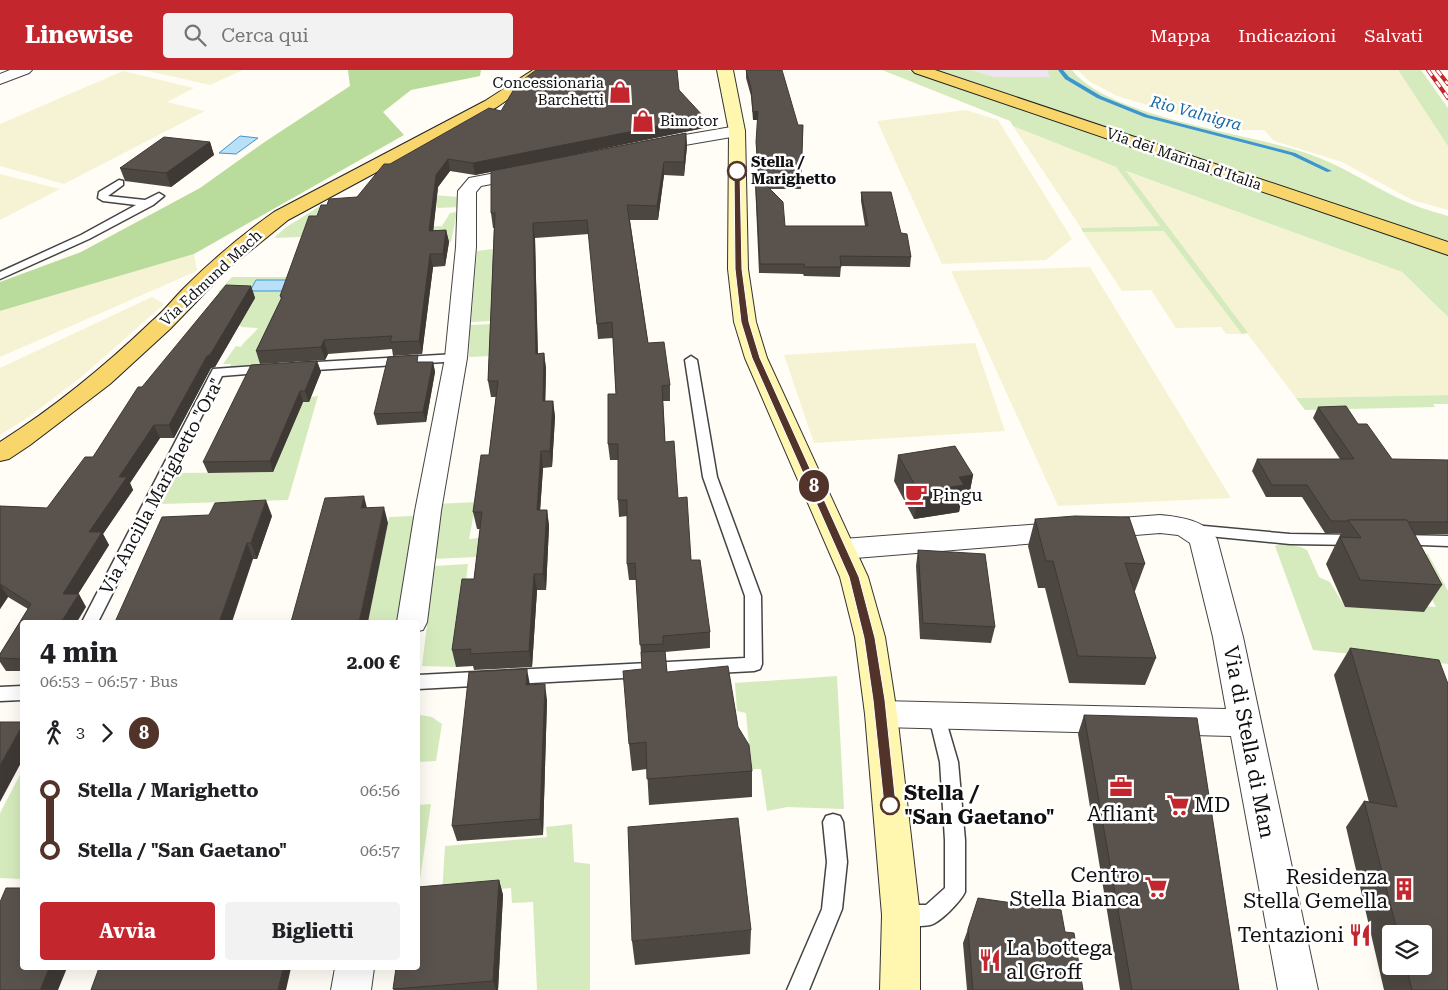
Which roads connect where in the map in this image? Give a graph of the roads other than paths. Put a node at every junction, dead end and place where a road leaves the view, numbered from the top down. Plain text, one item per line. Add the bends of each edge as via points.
1 (24, 70) edge
2 (543, 70) edge
3 (725, 70) edge
4 (920, 70) edge
5 (0, 79) edge
6 (737, 131) junction
7 (632, 150) edge
8 (549, 167) edge
9 (119, 183) dead end
10 (159, 196) dead end
11 (149, 203) junction
12 (1448, 249) edge
13 (0, 276) edge
14 (456, 358) junction
15 (691, 360) dead end
16 (0, 453) edge
17 (1193, 530) junction
18 (1448, 541) edge
19 (842, 549) junction
20 (91, 620) edge
21 (412, 620) edge
22 (420, 682) edge
23 (20, 693) edge
24 (0, 694) edge
25 (881, 714) junction
26 (928, 714) junction
27 (1245, 723) junction
28 (833, 822) dead end
29 (901, 915) junction
30 (355, 970) edge
31 (351, 990) edge
32 (798, 990) edge
33 (900, 990) edge
34 (1298, 990) edge

1 - 5 street
2 - 16 main road, Via Edmund Mach via 491,104 316,195 275,220 230,256 118,365 77,399
3 - 6 main road
4 - 12 main road, Via dei Marinai d'Italia
6 - 7 street
6 - 19 main road via 738,269 745,322 756,358
8 - 14 street via 475,182 467,191 466,247
9 - 11 lane via 103,194 103,198
10 - 11 lane
11 - 13 lane
14 - 20 lane, Via Ancilla Marighetto "Ora" via 217,372
14 - 21 street
15 - 22 lane via 710,477 753,596 754,664
17 - 18 lane via 1290,538
17 - 19 street via 1160,524
17 - 27 street, Via di Stella di Man via 1203,538
19 - 25 main road via 854,577 870,638
23 - 24 lane
25 - 26 street
25 - 29 main road
26 - 27 street
26 - 29 lane via 940,726 949,762 955,892 930,915
27 - 34 street, Via di Stella di Man
28 - 32 lane via 837,862 832,909
29 - 33 main road
30 - 31 street

